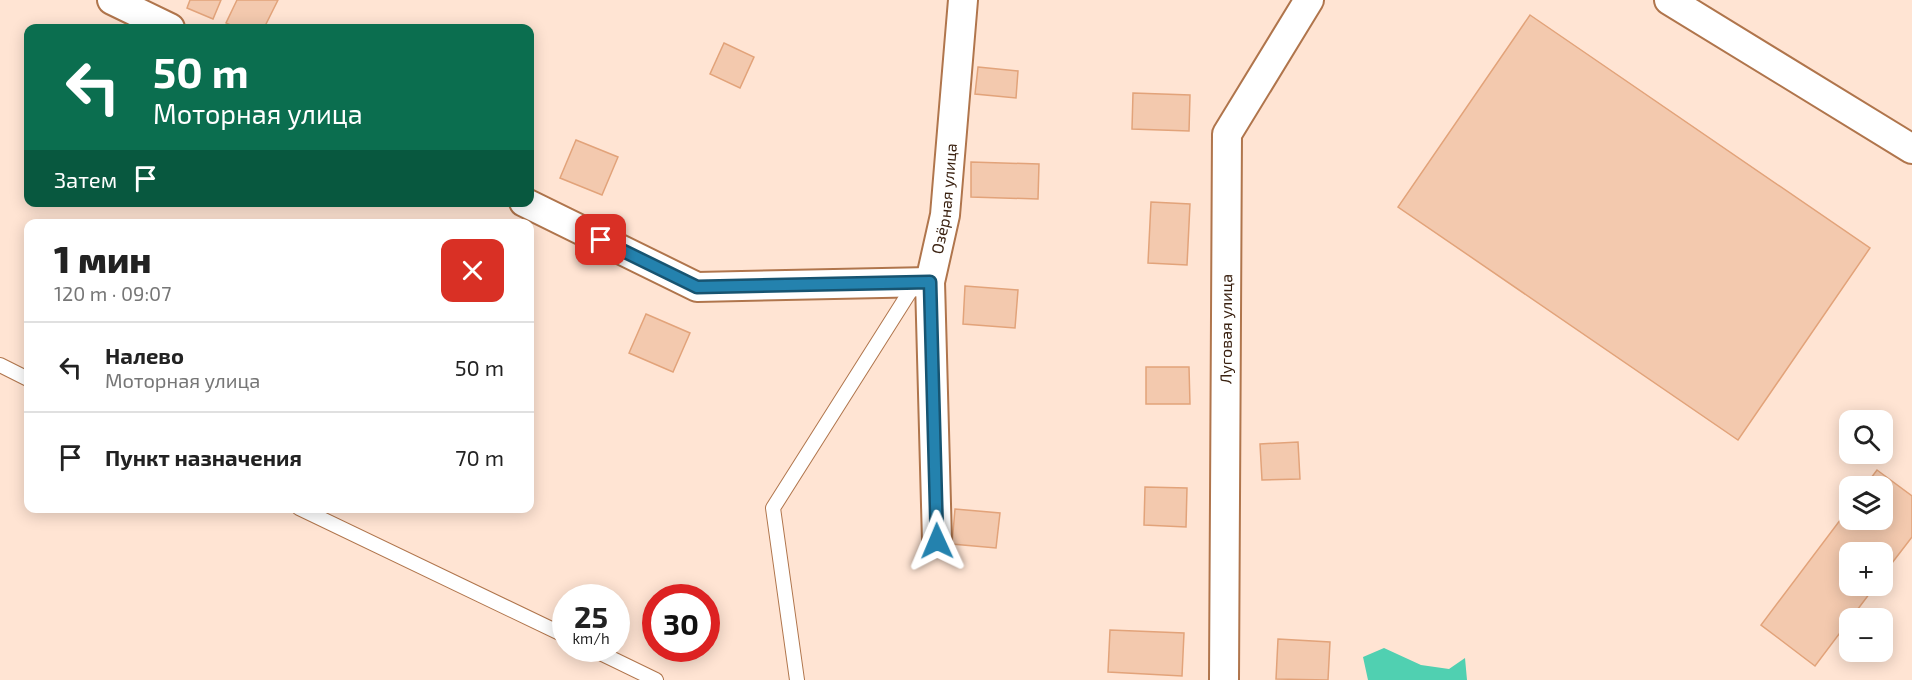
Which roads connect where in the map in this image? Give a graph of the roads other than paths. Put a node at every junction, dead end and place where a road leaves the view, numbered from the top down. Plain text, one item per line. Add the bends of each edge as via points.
1 (112, 0) edge
2 (963, 0) edge
3 (1309, 0) edge
4 (1669, 0) edge
5 (162, 24) edge
6 (1912, 149) edge
7 (534, 207) edge
8 (923, 282) junction
9 (0, 365) edge
10 (24, 377) edge
11 (309, 513) edge
12 (937, 541) dead end
13 (552, 629) edge
14 (619, 662) edge
15 (656, 680) edge
16 (797, 680) edge
17 (1224, 680) edge

1 - 5 street
2 - 8 street, Озёрная улица via 945,215
3 - 17 street, Луговая улица via 1227,134
4 - 6 street
7 - 8 street via 697,287
8 - 12 street, Озёрная улица
8 - 16 lane, Озёрная улица via 773,508
9 - 10 lane
11 - 13 lane
14 - 15 lane

